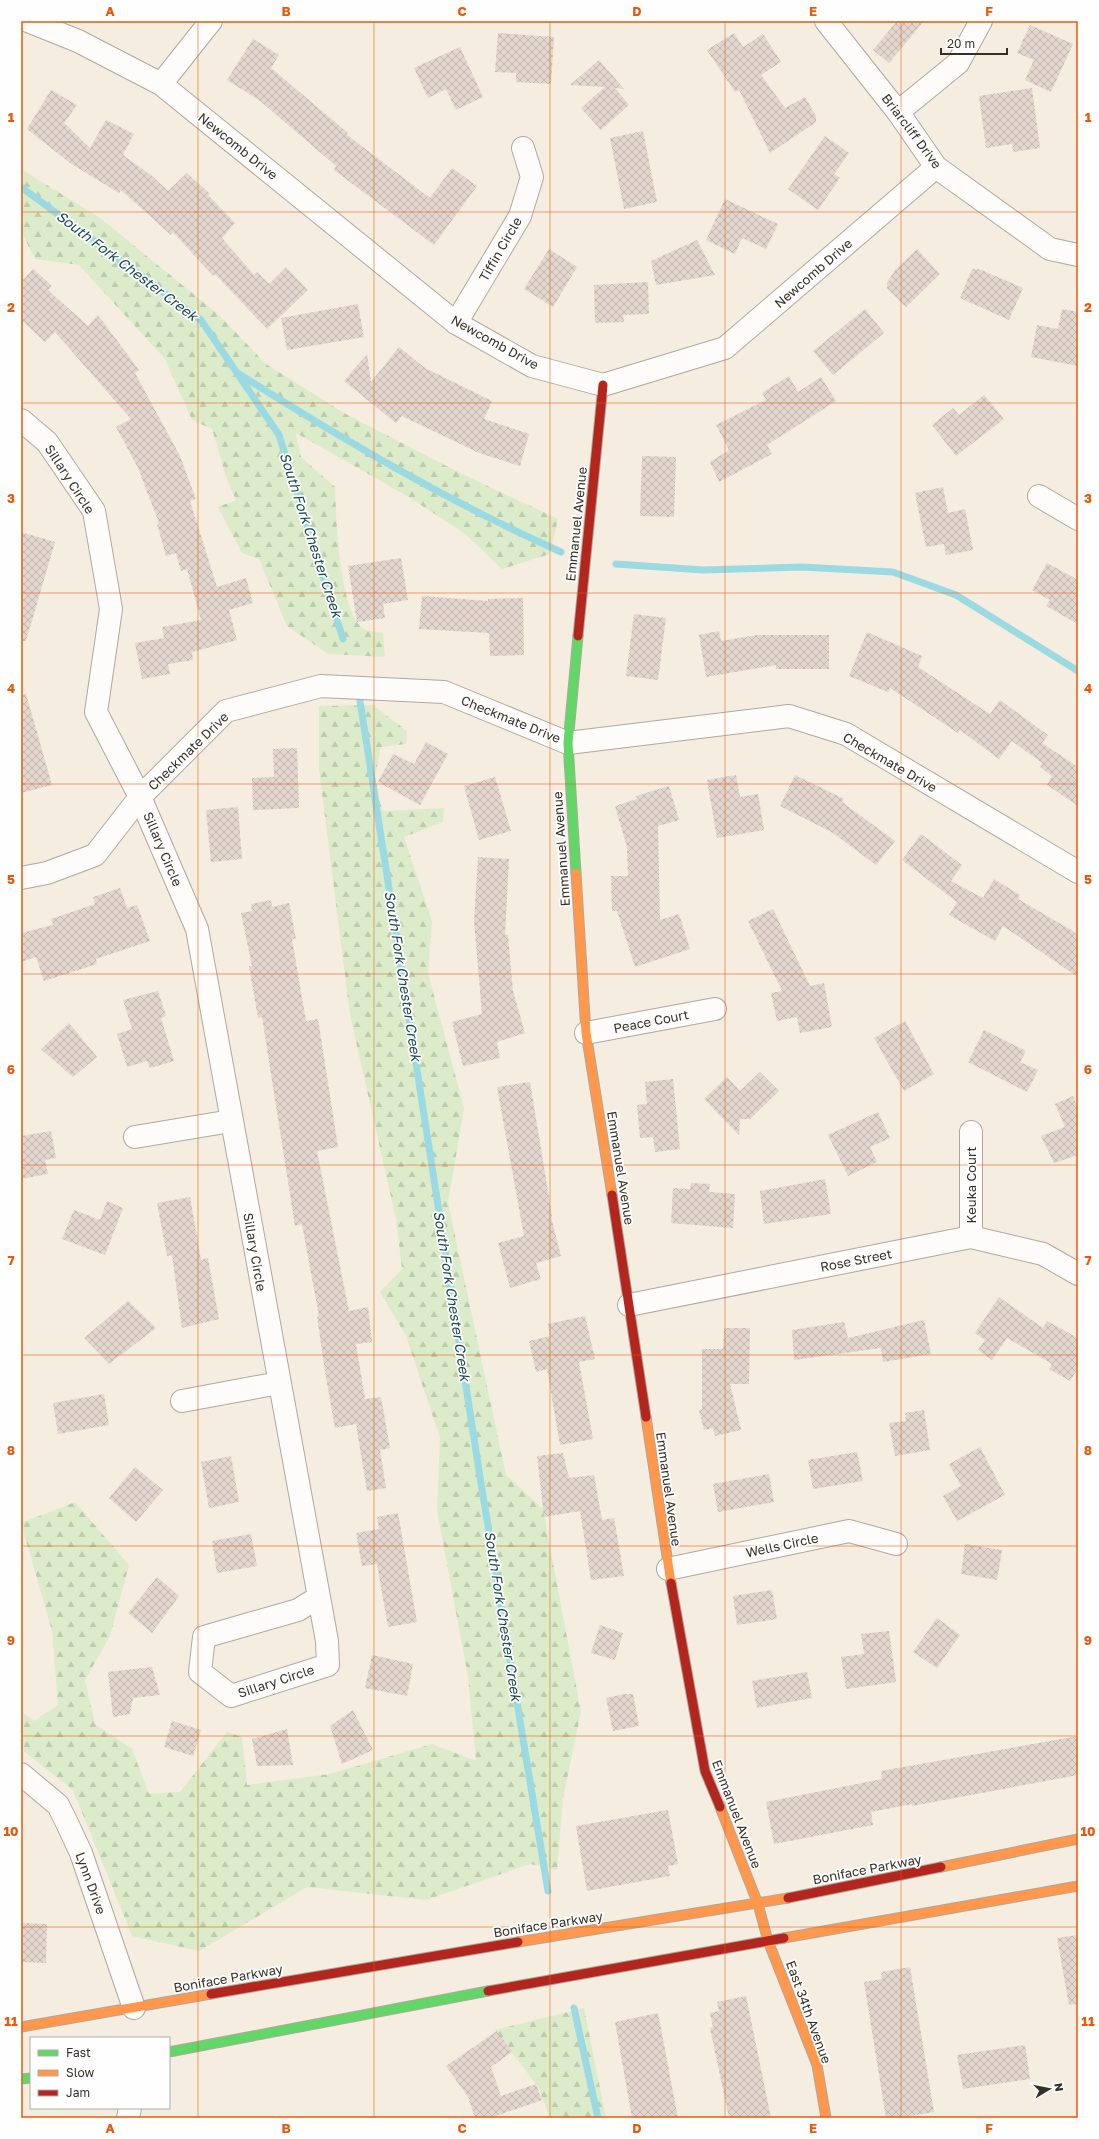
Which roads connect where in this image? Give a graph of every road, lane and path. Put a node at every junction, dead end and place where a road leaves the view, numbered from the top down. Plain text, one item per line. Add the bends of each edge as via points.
1 (28, 21) edge
2 (211, 21) edge
3 (826, 21) edge
4 (980, 21) edge
5 (161, 84) junction
6 (898, 112) junction
7 (523, 148) dead end
8 (936, 167) junction
9 (1078, 255) edge
10 (456, 324) junction
11 (603, 385) junction
12 (21, 420) edge
13 (1039, 496) dead end
14 (1078, 519) edge
15 (568, 743) junction
16 (140, 797) junction
17 (1078, 872) edge
18 (21, 878) edge
19 (715, 1009) dead end
20 (586, 1033) junction
21 (231, 1121) junction
22 (971, 1132) dead end
23 (135, 1137) dead end
24 (971, 1237) junction
25 (1078, 1274) edge
26 (629, 1305) junction
27 (279, 1382) junction
28 (182, 1401) dead end
29 (896, 1544) dead end
30 (668, 1569) junction
31 (319, 1597) junction
32 (21, 1774) edge
33 (1078, 1839) edge
34 (1078, 1886) edge
35 (758, 1904) junction
36 (768, 1940) junction
37 (134, 2008) junction
38 (21, 2027) edge
39 (170, 2052) edge
40 (826, 2118) edge

1 - 5 street, Newcomb Drive via 78,41
2 - 5 street
3 - 6 street, Briarcliff Drive
4 - 6 street via 958,63
5 - 10 street, Newcomb Drive
6 - 8 street, Briarcliff Drive
7 - 10 street, Tiffin Circle via 532,176 520,216
8 - 9 street, Briarcliff Drive via 1050,249
8 - 11 street, Newcomb Drive via 725,348
10 - 11 street, Newcomb Drive via 532,366
11 - 15 main road, Emmanuel Avenue
12 - 16 street, Sillary Circle via 47,442 94,510 111,609 96,712
13 - 14 street
15 - 16 street, Checkmate Drive via 444,692 321,686 226,711
15 - 17 street, Checkmate Drive via 789,716 846,734
15 - 20 main road, Emmanuel Avenue
16 - 18 street, Checkmate Drive via 95,855 46,873
16 - 21 street, Sillary Circle via 197,929
19 - 20 street, Peace Court
20 - 26 main road, Emmanuel Avenue
21 - 23 street
21 - 27 street, Sillary Circle
22 - 24 street, Keuka Court
24 - 25 street, Rose Street via 1043,1254
24 - 26 street, Rose Street
26 - 30 main road, Emmanuel Avenue
27 - 28 street
27 - 31 street, Sillary Circle
29 - 30 street, Wells Circle via 849,1531
30 - 35 main road, Emmanuel Avenue via 705,1771
31 - 31 street, Sillary Circle via 327,1641 328,1665 231,1696 200,1672 204,1637 298,1610
32 - 37 street, Lynn Drive via 58,1805 66,1821 81,1853
33 - 35 main road, Boniface Parkway
34 - 36 main road
35 - 36 main road, Emmanuel Avenue
35 - 37 main road, Boniface Parkway via 386,1963
36 - 39 main road
36 - 40 main road, East 34th Avenue via 817,2065
37 - 38 main road, Boniface Parkway

